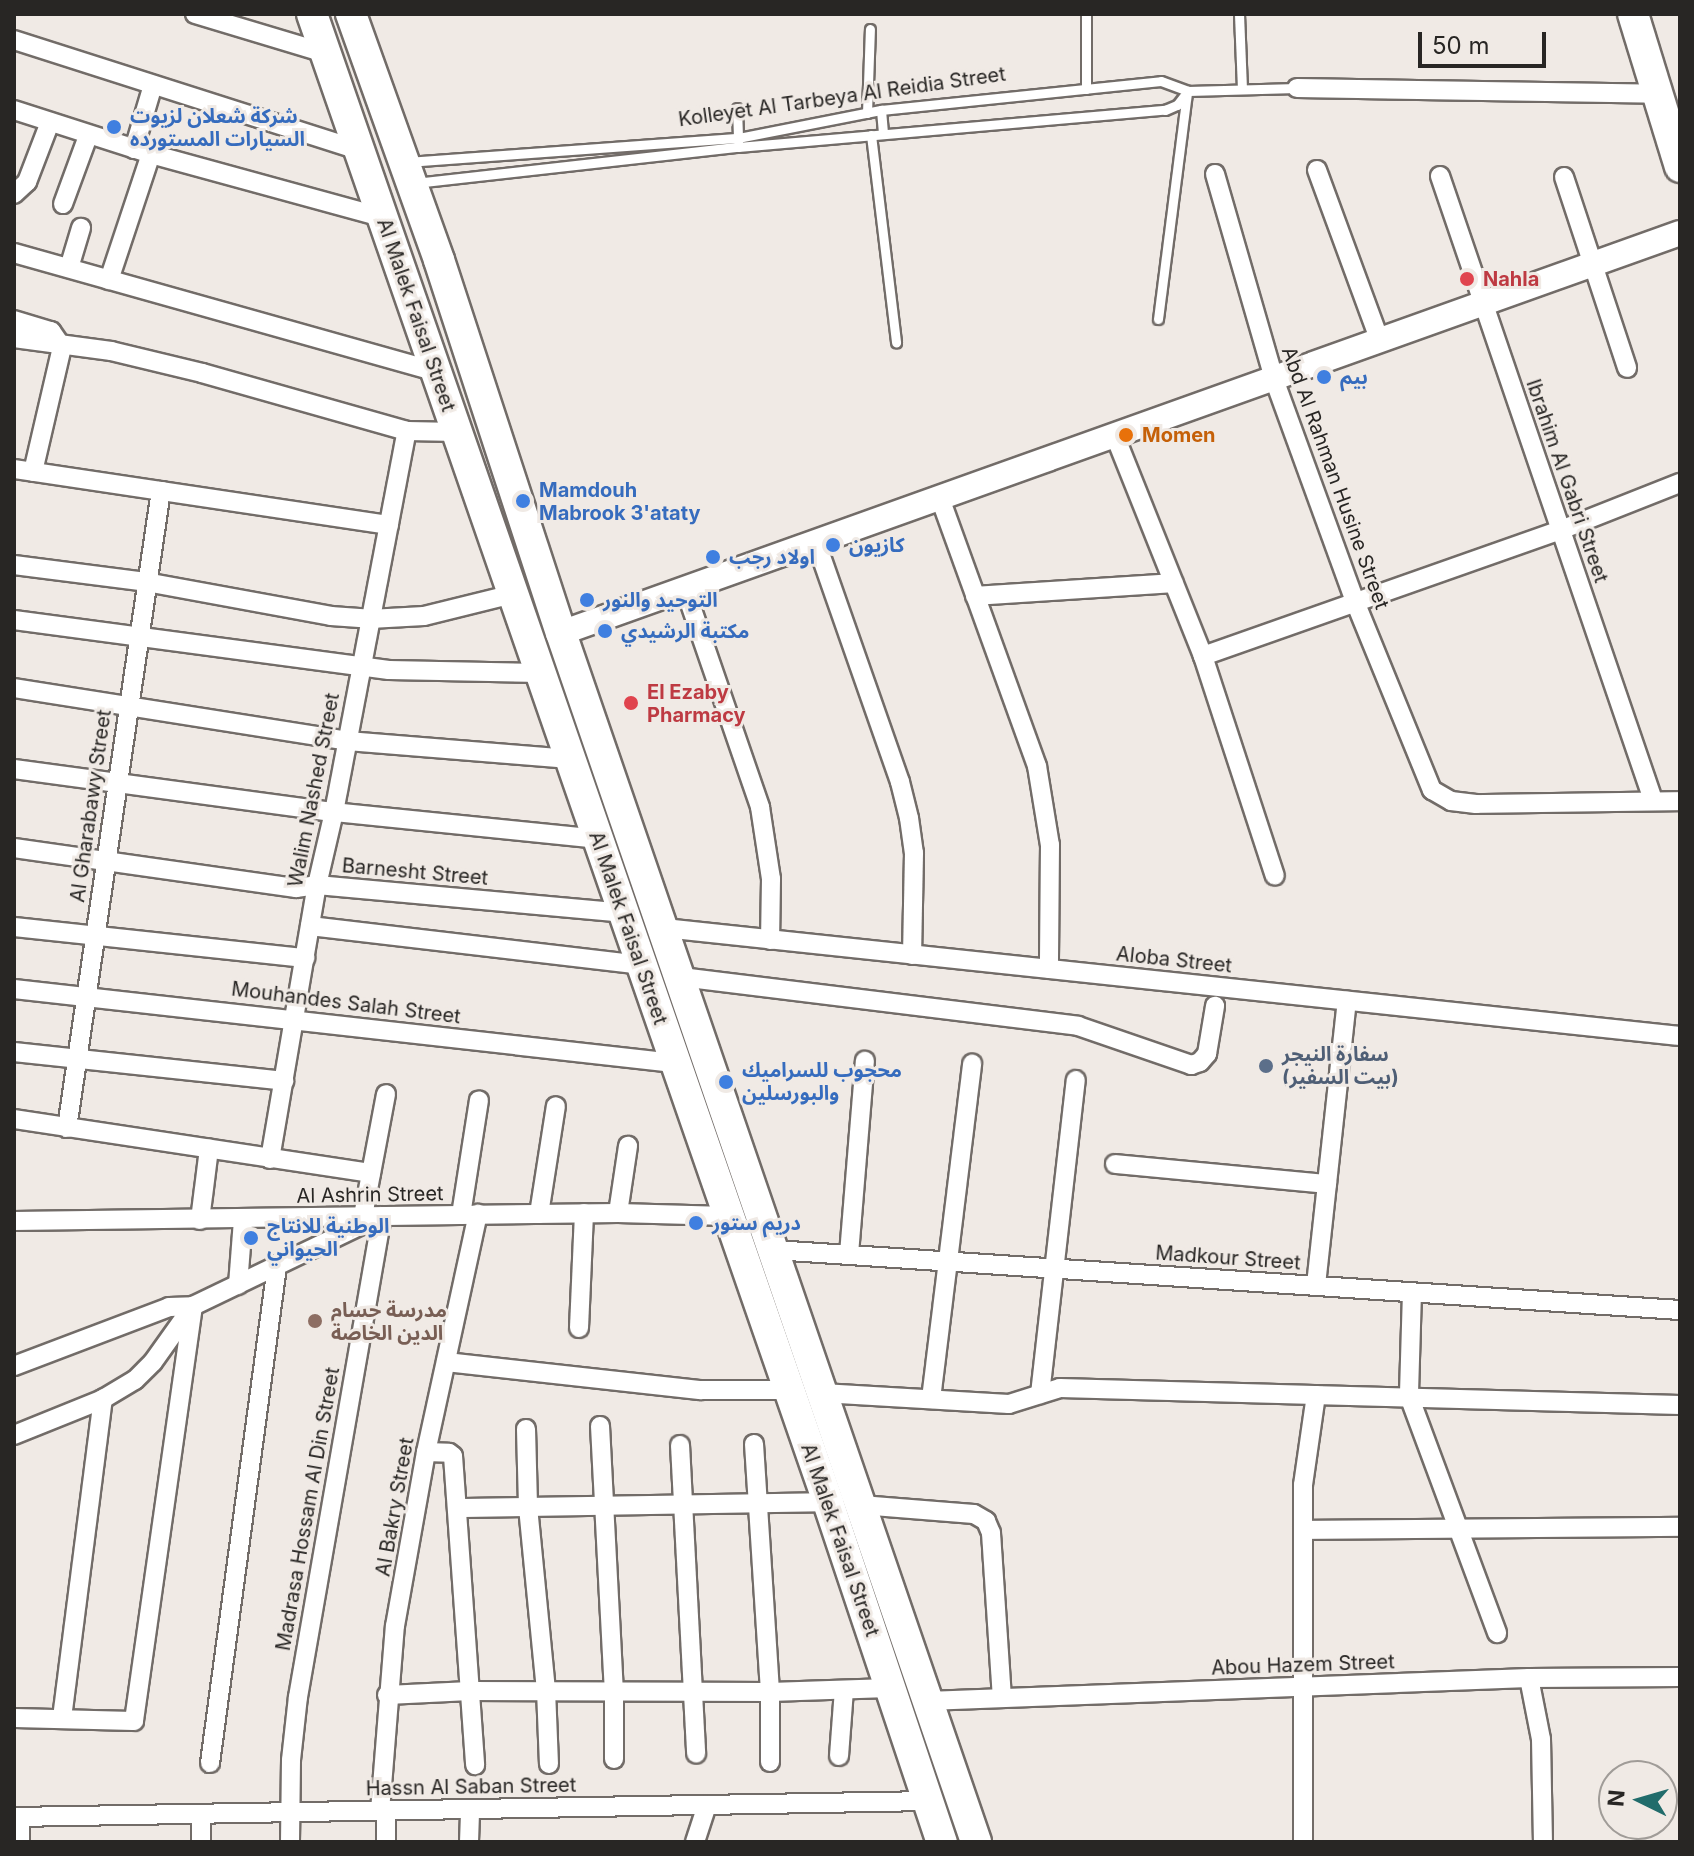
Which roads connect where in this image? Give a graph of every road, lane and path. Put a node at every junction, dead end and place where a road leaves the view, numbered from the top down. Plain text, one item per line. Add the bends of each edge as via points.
1 (195, 14) edge
2 (312, 14) edge
3 (351, 14) edge
4 (1086, 14) edge
5 (1239, 14) edge
6 (1633, 14) edge
7 (870, 29) dead end
8 (14, 40) edge
9 (325, 53) junction
10 (153, 85) junction
11 (1297, 88) joint
12 (1086, 89) junction
13 (1242, 89) junction
14 (1188, 91) junction
15 (1659, 94) junction
16 (737, 108) dead end
17 (14, 110) edge
18 (881, 110) junction
19 (867, 113) junction
20 (50, 122) junction
21 (883, 134) junction
22 (871, 135) junction
23 (88, 136) junction
24 (738, 142) junction
25 (608, 146) junction
26 (359, 150) junction
27 (142, 152) junction
28 (610, 161) junction
29 (1680, 167) edge
30 (1317, 170) dead end
31 (408, 173) junction
32 (1215, 174) dead end
33 (1440, 176) dead end
34 (1564, 177) dead end
35 (14, 194) edge
36 (63, 204) dead end
37 (382, 217) junction
38 (81, 228) dead end
39 (1680, 233) edge
40 (14, 253) edge
41 (439, 260) junction
42 (1594, 265) junction
43 (69, 268) junction
44 (400, 271) junction
45 (109, 280) junction
46 (1484, 304) junction
47 (1158, 319) dead end
48 (14, 320) edge
49 (459, 321) junction
50 (420, 328) junction
51 (14, 338) edge
52 (1380, 341) junction
53 (896, 343) dead end
54 (62, 347) junction
55 (1627, 368) dead end
56 (435, 371) junction
57 (1274, 379) junction
58 (407, 431) junction
59 (457, 432) junction
60 (1115, 436) junction
61 (23, 470) edge
62 (1680, 483) edge
63 (161, 491) junction
64 (940, 498) junction
65 (389, 525) junction
66 (1561, 530) junction
67 (816, 542) junction
68 (14, 565) edge
69 (146, 582) junction
70 (1174, 583) junction
71 (685, 589) junction
72 (513, 594) junction
73 (975, 596) junction
74 (1356, 604) junction
75 (370, 619) junction
76 (14, 620) edge
77 (561, 633) junction
78 (138, 635) junction
79 (1203, 656) junction
80 (361, 666) junction
81 (541, 673) junction
82 (14, 688) edge
83 (128, 705) junction
84 (347, 741) junction
85 (570, 759) junction
86 (14, 769) edge
87 (117, 784) junction
88 (1653, 800) junction
89 (1680, 801) edge
90 (334, 812) junction
91 (598, 839) junction
92 (14, 848) edge
93 (105, 861) junction
94 (1275, 876) dead end
95 (317, 885) junction
96 (623, 913) junction
97 (310, 926) junction
98 (14, 927) edge
99 (664, 928) junction
100 (94, 936) junction
101 (770, 940) junction
102 (912, 955) junction
103 (305, 958) junction
104 (641, 965) junction
105 (1049, 969) junction
106 (681, 977) junction
107 (14, 989) edge
108 (86, 996) junction
109 (1347, 1001) junction
110 (1215, 1006) dead end
111 (295, 1019) junction
112 (1680, 1036) edge
113 (14, 1052) edge
114 (76, 1060) junction
115 (865, 1061) dead end
116 (674, 1063) junction
117 (972, 1063) dead end
118 (1076, 1080) dead end
119 (284, 1081) junction
120 (386, 1094) dead end
121 (479, 1100) dead end
122 (556, 1106) dead end
123 (14, 1119) edge
124 (67, 1128) junction
125 (628, 1146) dead end
126 (209, 1149) junction
127 (270, 1159) junction
128 (1115, 1164) dead end
129 (371, 1173) junction
130 (1327, 1184) junction
131 (584, 1213) junction
132 (618, 1213) junction
133 (539, 1214) junction
134 (470, 1215) junction
135 (363, 1216) junction
136 (382, 1216) junction
137 (727, 1216) junction
138 (200, 1220) junction
139 (243, 1220) junction
140 (14, 1221) edge
141 (774, 1250) junction
142 (849, 1254) junction
143 (948, 1261) junction
144 (277, 1266) junction
145 (1054, 1268) junction
146 (238, 1285) junction
147 (1316, 1285) junction
148 (1412, 1292) junction
149 (193, 1306) junction
150 (1680, 1310) edge
151 (579, 1328) dead end
152 (446, 1362) junction
153 (14, 1366) edge
154 (788, 1390) junction
155 (822, 1393) junction
156 (1040, 1394) junction
157 (1316, 1395) junction
158 (1409, 1396) junction
159 (103, 1399) junction
160 (931, 1399) junction
161 (1680, 1405) edge
162 (600, 1426) dead end
163 (526, 1429) dead end
164 (14, 1436) edge
165 (754, 1444) dead end
166 (680, 1445) dead end
167 (426, 1452) junction
168 (828, 1502) junction
169 (758, 1504) junction
170 (861, 1505) junction
171 (683, 1506) junction
172 (528, 1507) junction
173 (605, 1507) junction
174 (457, 1508) junction
175 (1680, 1527) edge
176 (1460, 1529) junction
177 (1303, 1530) junction
178 (1497, 1633) dead end
179 (1680, 1677) edge
180 (1529, 1678) junction
181 (1301, 1687) junction
182 (890, 1688) junction
183 (546, 1690) junction
184 (844, 1690) junction
185 (470, 1691) junction
186 (614, 1691) junction
187 (693, 1692) junction
188 (770, 1692) junction
189 (387, 1695) junction
190 (1002, 1698) junction
191 (927, 1701) junction
192 (14, 1718) edge
193 (62, 1718) junction
194 (696, 1754) dead end
195 (839, 1756) dead end
196 (614, 1759) dead end
197 (770, 1762) dead end
198 (210, 1763) dead end
199 (549, 1764) dead end
200 (475, 1765) dead end
201 (928, 1801) junction
202 (707, 1806) junction
203 (470, 1810) junction
204 (383, 1811) junction
205 (290, 1812) junction
206 (201, 1814) junction
207 (17, 1817) edge
208 (20, 1842) edge
209 (201, 1842) edge
210 (290, 1842) edge
211 (386, 1842) edge
212 (469, 1842) edge
213 (695, 1842) edge
214 (942, 1842) edge
215 (976, 1842) edge
216 (1303, 1842) edge
217 (1543, 1842) edge

1 - 9 street
2 - 9 main road, Al Malek Faisal Street
3 - 31 main road, Al Malek Faisal Street
4 - 12 lane
5 - 13 lane
6 - 15 main road
7 - 19 lane
8 - 10 street
9 - 26 main road, Al Malek Faisal Street
10 - 26 street
10 - 27 street
11 - 13 lane, Kolleyet Al Tarbeya Al Reidia Street
11 - 15 street, Kolleyet Al Tarbeya Al Reidia Street
12 - 14 lane, Kolleyet Al Tarbeya Al Reidia Street via 1161,81
12 - 18 lane, Kolleyet Al Tarbeya Al Reidia Street
13 - 14 lane, Kolleyet Al Tarbeya Al Reidia Street
14 - 21 lane, Kolleyet Al Tarbeya Al Reidia Street via 1165,110
14 - 47 lane
15 - 29 main road
16 - 24 lane
17 - 20 street
18 - 19 lane, Kolleyet Al Tarbeya Al Reidia Street
18 - 21 lane
19 - 24 lane, Kolleyet Al Tarbeya Al Reidia Street
20 - 23 street
20 - 35 street via 27,182
21 - 22 lane, Kolleyet Al Tarbeya Al Reidia Street
22 - 24 lane, Kolleyet Al Tarbeya Al Reidia Street
22 - 53 lane
23 - 27 street
23 - 36 street
24 - 25 lane, Kolleyet Al Tarbeya Al Reidia Street
24 - 28 lane, Kolleyet Al Tarbeya Al Reidia Street
25 - 28 lane
25 - 31 lane, Kolleyet Al Tarbeya Al Reidia Street
26 - 37 main road, Al Malek Faisal Street
27 - 37 street
27 - 45 street
28 - 31 lane, Kolleyet Al Tarbeya Al Reidia Street
30 - 52 street
31 - 41 main road, Al Malek Faisal Street
32 - 57 street, Abd Al Rahman Husine Street
33 - 46 street, Ibrahim Al Gabri Street
34 - 42 street
37 - 44 main road, Al Malek Faisal Street
38 - 43 street
39 - 42 street
40 - 43 street
41 - 44 main road via 423,274
41 - 49 main road, Al Malek Faisal Street
42 - 46 street
42 - 55 street
43 - 45 street
44 - 50 main road, Al Malek Faisal Street
45 - 56 street
46 - 52 street
46 - 66 street, Ibrahim Al Gabri Street
48 - 54 street via 51,331
49 - 50 main road via 440,314
49 - 77 main road, Al Malek Faisal Street
50 - 56 main road, Al Malek Faisal Street
51 - 54 street
52 - 57 street
54 - 58 street via 111,351 202,373
54 - 61 street
56 - 59 main road, Al Malek Faisal Street
57 - 60 street
57 - 74 street, Abd Al Rahman Husine Street
58 - 59 street
58 - 65 street, Walim Nashed Street
59 - 72 main road, Al Malek Faisal Street
60 - 64 street
60 - 70 street
61 - 63 street
62 - 66 street
63 - 65 street
63 - 69 street, Al Gharabawy Street
64 - 67 street
64 - 73 street
65 - 75 street, Walim Nashed Street
66 - 74 street
66 - 88 street, Ibrahim Al Gabri Street
67 - 71 street
67 - 102 street via 909,818 914,853
68 - 69 street
69 - 75 street
69 - 78 street, Al Gharabawy Street
70 - 73 street
70 - 79 street
71 - 77 street
71 - 101 street via 760,807 769,850
72 - 75 street via 424,616
72 - 81 main road, Al Malek Faisal Street
73 - 105 street via 1037,766 1050,845
74 - 79 street
74 - 88 street, Abd Al Rahman Husine Street via 1432,790 1451,801 1476,804
75 - 80 street, Walim Nashed Street
76 - 78 street
77 - 99 main road, Al Malek Faisal Street
78 - 80 street
78 - 83 street, Al Gharabawy Street
79 - 94 street
80 - 81 street via 408,672
80 - 84 street, Walim Nashed Street
81 - 85 main road, Al Malek Faisal Street
82 - 83 street
83 - 84 street
83 - 87 street, Al Gharabawy Street
84 - 85 street
84 - 90 street, Walim Nashed Street
85 - 91 main road, Al Malek Faisal Street
86 - 87 street
87 - 90 street
87 - 93 street, Al Gharabawy Street
88 - 89 street
90 - 91 street
90 - 95 street, Walim Nashed Street
91 - 96 main road, Al Malek Faisal Street
92 - 93 street, Barnesht Street
93 - 95 street, Barnesht Street via 296,888
93 - 100 street, Al Gharabawy Street
95 - 96 street, Barnesht Street
95 - 97 street, Walim Nashed Street
96 - 104 main road, Al Malek Faisal Street
97 - 103 street, Walim Nashed Street
97 - 104 street
98 - 100 street
99 - 101 street, Aloba Street
99 - 106 main road, Al Malek Faisal Street
100 - 103 street
100 - 108 street, Al Gharabawy Street
101 - 102 street, Aloba Street
102 - 105 street, Aloba Street
103 - 111 street, Walim Nashed Street
104 - 116 main road, Al Malek Faisal Street
105 - 109 street, Aloba Street
106 - 110 street via 1078,1026 1191,1065 1207,1054
106 - 141 main road, Al Malek Faisal Street
107 - 108 street, Mouhandes Salah Street
108 - 111 street, Mouhandes Salah Street
108 - 114 street, Al Gharabawy Street
109 - 112 street, Aloba Street
109 - 130 street
111 - 116 street, Mouhandes Salah Street
111 - 119 street, Walim Nashed Street
113 - 114 street
114 - 119 street
114 - 124 street, Al Gharabawy Street
115 - 142 street
116 - 137 main road, Al Malek Faisal Street
117 - 143 street
118 - 145 street
119 - 127 street, Walim Nashed Street
120 - 129 street
121 - 134 street, Al Bakry Street
122 - 133 street
123 - 124 street
124 - 126 street
125 - 132 street
126 - 127 street
126 - 138 street
127 - 129 street
128 - 130 street
129 - 135 street
130 - 147 street
131 - 132 street, Al Ashrin Street
131 - 133 street, Al Ashrin Street
131 - 151 street
132 - 137 street, Al Ashrin Street
133 - 134 street, Al Ashrin Street
134 - 136 street, Al Ashrin Street
134 - 152 street, Al Bakry Street
135 - 136 street, Al Ashrin Street
135 - 139 street, Al Ashrin Street
136 - 144 street
136 - 205 street, Madrasa Hossam Al Din Street via 306,1644
137 - 154 main road, Al Malek Faisal Street
138 - 139 street, Al Ashrin Street
138 - 140 street, Al Ashrin Street
139 - 146 street
141 - 142 street, Madkour Street
141 - 155 main road, Al Malek Faisal Street
142 - 143 street, Madkour Street
143 - 145 street, Madkour Street
143 - 160 street
144 - 146 street
144 - 198 street
145 - 147 street, Madkour Street
145 - 156 street
146 - 149 street
147 - 148 street, Madkour Street
148 - 150 street, Madkour Street
148 - 158 street
149 - 153 street via 169,1307
149 - 159 street via 153,1362
149 - 193 street via 134,1721
152 - 154 street via 701,1390
152 - 167 street, Al Bakry Street
154 - 168 main road, Al Malek Faisal Street
155 - 160 street
155 - 170 main road, Al Malek Faisal Street
156 - 157 street via 1060,1388
156 - 160 street via 1009,1404
157 - 158 street
157 - 177 street via 1303,1485
158 - 161 street
158 - 176 street
159 - 164 street
159 - 193 street
162 - 173 street
163 - 172 street
165 - 169 street
166 - 171 street
167 - 174 street via 453,1456
167 - 189 street, Al Bakry Street
168 - 169 street
168 - 182 main road, Al Malek Faisal Street
169 - 171 street
169 - 188 street
170 - 190 street via 974,1514 986,1521
170 - 191 main road, Al Malek Faisal Street
171 - 173 street
171 - 187 street
172 - 173 street
172 - 174 street
172 - 183 street
173 - 186 street
174 - 185 street
175 - 176 street
176 - 177 street
176 - 178 street
177 - 181 street
179 - 180 street, Abou Hazem Street
180 - 181 street, Abou Hazem Street
180 - 217 street via 1541,1739
181 - 190 street, Abou Hazem Street
181 - 216 street
182 - 184 street
182 - 201 main road, Al Malek Faisal Street
183 - 185 street
183 - 186 street
183 - 199 street
184 - 188 street
184 - 195 street
185 - 189 street
185 - 200 street
186 - 187 street
186 - 196 street
187 - 188 street
187 - 194 street
188 - 197 street
189 - 204 street, Al Bakry Street
190 - 191 street, Abou Hazem Street
191 - 215 main road, Al Malek Faisal Street
192 - 193 street
201 - 202 street, Hassn Al Saban Street
201 - 214 main road, Al Malek Faisal Street
202 - 203 street, Hassn Al Saban Street
202 - 213 street
203 - 204 street, Hassn Al Saban Street
203 - 212 street
204 - 205 street, Hassn Al Saban Street
204 - 211 street, Al Bakry Street
205 - 206 street, Hassn Al Saban Street
205 - 210 street, Madrasa Hossam Al Din Street
206 - 207 street, Hassn Al Saban Street
206 - 209 street
207 - 208 street

